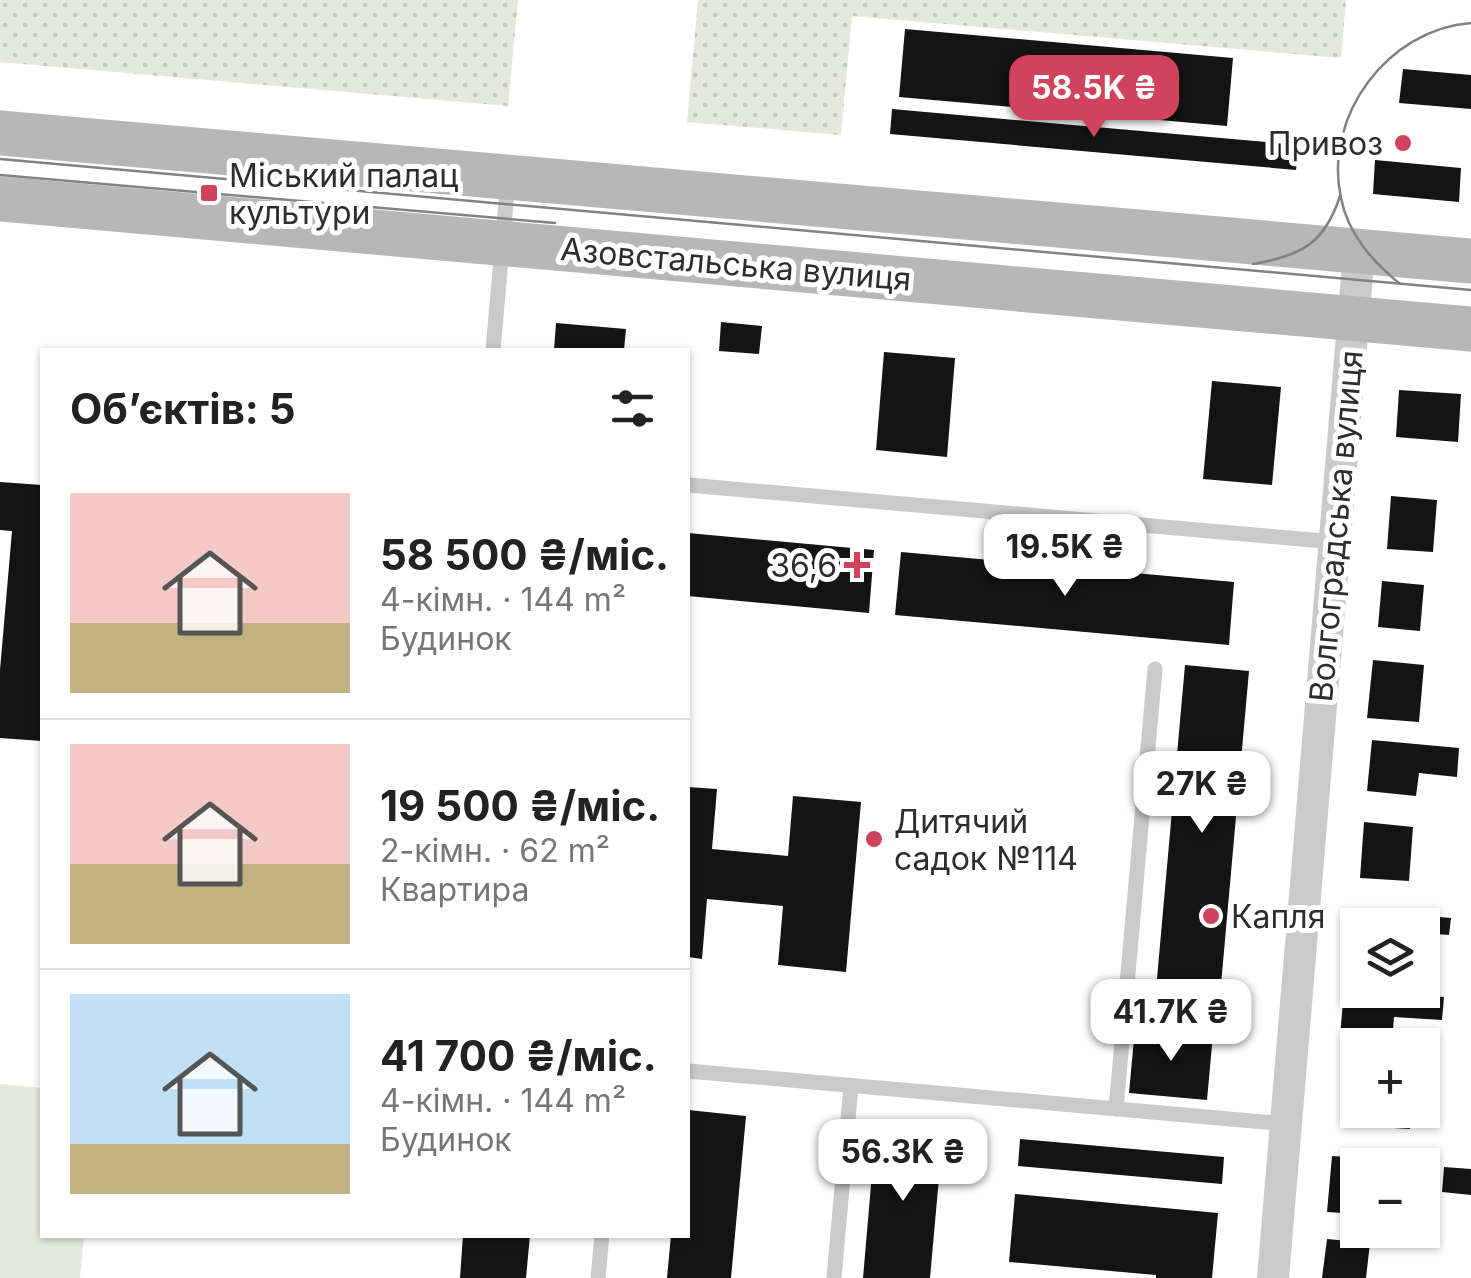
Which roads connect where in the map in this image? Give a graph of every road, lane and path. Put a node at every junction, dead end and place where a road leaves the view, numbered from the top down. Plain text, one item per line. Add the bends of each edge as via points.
1 (0, 133) edge
2 (508, 177) junction
3 (0, 199) edge
4 (502, 243) junction
5 (1359, 252) junction
6 (1471, 262) edge
7 (1354, 319) junction
8 (1471, 329) edge
9 (493, 348) edge
10 (690, 485) edge
11 (1335, 542) junction
12 (1155, 669) dead end
13 (690, 1071) edge
14 (851, 1086) junction
15 (1116, 1110) junction
16 (1286, 1124) junction
17 (602, 1238) edge
18 (598, 1278) edge
19 (834, 1278) edge
20 (1273, 1278) edge

1 - 2 street, Азовстальська вулиця
2 - 4 lane
2 - 5 street, Азовстальська вулиця
3 - 4 street, Азовстальська вулиця
4 - 7 street, Азовстальська вулиця
4 - 9 lane
5 - 6 street, Азовстальська вулиця
5 - 7 street, Волгоградська вулиця
7 - 8 street, Азовстальська вулиця
7 - 11 street, Волгоградська вулиця
10 - 11 lane
11 - 16 street, Волгоградська вулиця
12 - 15 lane
13 - 14 lane
14 - 15 lane
14 - 19 lane
15 - 16 lane
16 - 20 street, Волгоградська вулиця
17 - 18 lane

